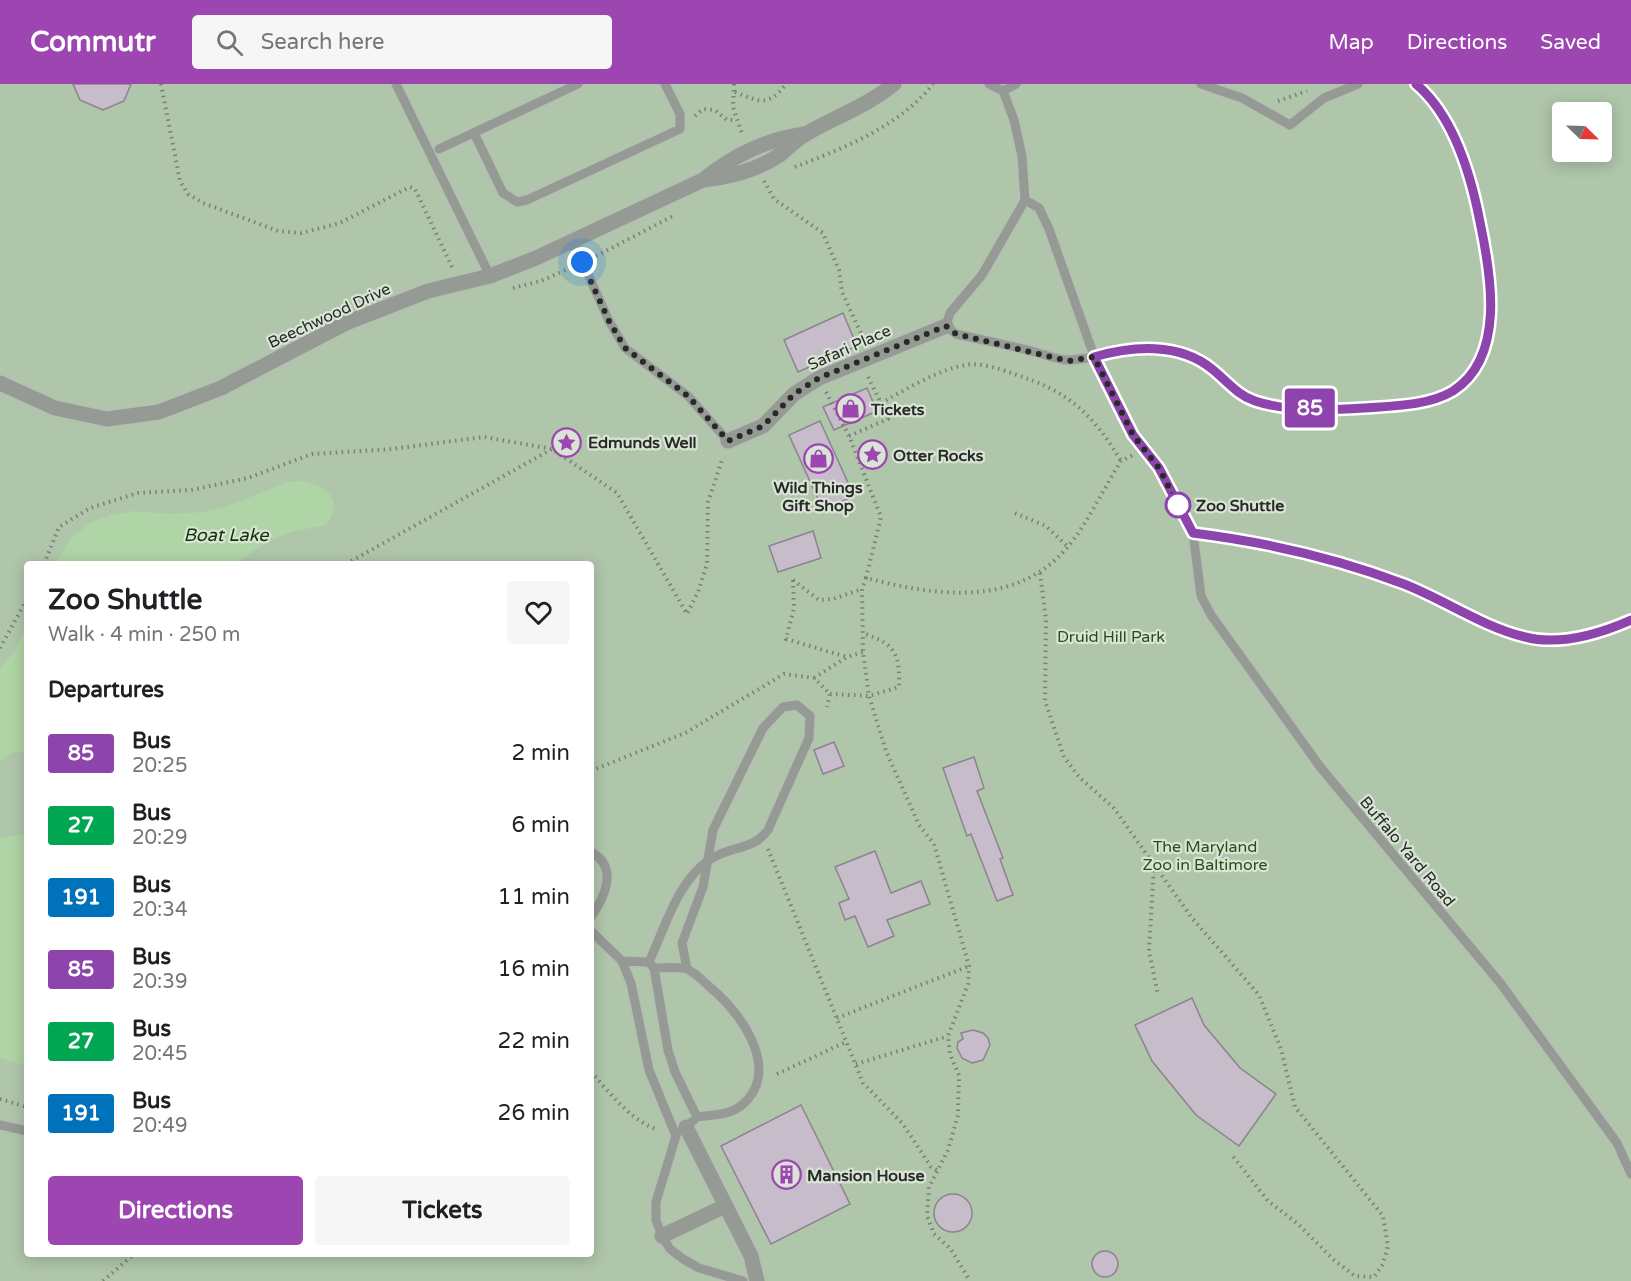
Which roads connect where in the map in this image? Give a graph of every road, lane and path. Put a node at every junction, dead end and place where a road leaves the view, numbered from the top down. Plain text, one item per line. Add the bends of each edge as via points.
1 (161, 84) edge
2 (578, 84) edge
3 (665, 84) edge
4 (734, 84) edge
5 (786, 84) edge
6 (894, 84) edge
7 (989, 84) edge
8 (1016, 84) edge
9 (1201, 84) edge
10 (1358, 84) edge
11 (1416, 84) edge
12 (399, 85) edge
13 (1003, 91) junction
14 (735, 92) junction
15 (1324, 98) junction
16 (1270, 99) dead end
17 (736, 120) junction
18 (740, 128) dead end
19 (680, 129) junction
20 (474, 133) junction
21 (439, 149) dead end
22 (760, 175) dead end
23 (1025, 200) junction
24 (573, 241) junction
25 (454, 271) dead end
26 (490, 276) junction
27 (946, 326) junction
28 (865, 357) junction
29 (1094, 357) junction
30 (819, 378) junction
31 (0, 383) edge
32 (881, 403) junction
33 (849, 436) junction
34 (728, 441) junction
35 (552, 449) junction
36 (1144, 449) junction
37 (1120, 462) junction
38 (1015, 513) dead end
39 (1193, 533) junction
40 (1068, 547) junction
41 (45, 561) edge
42 (351, 561) edge
43 (1040, 573) junction
44 (866, 578) junction
45 (862, 589) junction
46 (24, 604) edge
47 (1631, 620) edge
48 (865, 634) junction
49 (0, 648) edge
50 (863, 652) junction
51 (847, 657) junction
52 (814, 678) junction
53 (830, 694) junction
54 (869, 696) junction
55 (827, 707) dead end
56 (594, 770) edge
57 (763, 837) junction
58 (594, 855) edge
59 (707, 861) junction
60 (1154, 864) junction
61 (594, 912) edge
62 (594, 934) edge
63 (622, 961) junction
64 (651, 965) junction
65 (969, 966) junction
66 (687, 969) junction
67 (1158, 995) dead end
68 (837, 1018) junction
69 (948, 1036) junction
70 (846, 1042) junction
71 (856, 1064) junction
72 (777, 1074) dead end
73 (594, 1075) edge
74 (0, 1100) edge
75 (24, 1106) edge
76 (0, 1125) edge
77 (686, 1127) junction
78 (24, 1130) edge
79 (1232, 1155) dead end
80 (937, 1170) junction
81 (1631, 1174) edge
82 (725, 1206) junction
83 (662, 1236) junction
84 (131, 1257) edge
85 (103, 1281) edge
86 (743, 1281) edge
87 (757, 1281) edge
88 (970, 1281) edge

1 - 25 path via 180,181 195,200 278,231 301,233 329,228 410,187 415,189
2 - 20 lane
3 - 19 lane via 680,114
4 - 14 path
5 - 14 path via 767,101
6 - 24 street, Beechwood Drive via 861,106 804,134 774,139 749,150 726,161 703,180
7 - 13 lane
8 - 13 lane
9 - 15 lane via 1242,98 1290,124
10 - 15 lane
11 - 29 lane via 1442,116 1462,155 1486,250 1489,327 1484,350 1464,382 1439,397 1395,406 1287,406 1254,401 1188,355 1139,348
12 - 26 lane
13 - 23 lane via 1022,156
14 - 17 path via 732,107
15 - 16 path via 1313,88 1280,101
17 - 18 path
17 - 19 path via 703,109
19 - 20 lane via 518,202 503,193
20 - 21 lane
22 - 28 path via 774,199 823,233 839,270 842,292
23 - 27 lane via 982,275 950,313
23 - 29 lane via 1039,208 1049,229
24 - 26 street, Beechwood Drive
24 - 34 lane via 625,348 688,396
26 - 31 street, Beechwood Drive via 395,303 346,323 193,400 136,417 106,419 81,415
27 - 28 street, Safari Place
27 - 29 lane via 956,334 1068,361
28 - 30 street, Safari Place
28 - 32 path
29 - 36 lane
30 - 33 path
30 - 34 street, Safari Place via 794,394 763,426
32 - 33 path via 888,419
32 - 37 path via 935,375 967,364 1002,369 1042,383 1079,406 1103,432
33 - 44 path via 881,517
34 - 35 path via 708,502 707,564 687,614 617,493
35 - 41 path via 484,437 312,454 248,478 191,490 138,493 90,508 59,527
35 - 42 path
36 - 37 path
36 - 39 lane via 1159,468
37 - 40 path
38 - 40 path via 1046,526
39 - 47 lane via 1250,540 1319,557 1404,584 1526,638 1566,640
39 - 81 lane, Buffalo Yard Road via 1201,596 1263,691 1365,824 1502,984 1617,1143
40 - 43 path
43 - 44 path via 1008,588 963,595
43 - 60 path via 1046,620 1045,701 1060,748 1080,778 1113,807
44 - 45 path
45 - 48 path
45 - 51 path via 819,600 793,580 794,608 786,639
46 - 49 path
48 - 50 path
48 - 54 path via 884,640 900,663 899,687
50 - 51 path
50 - 54 path
51 - 52 path
52 - 53 path
52 - 56 path via 784,674 685,733
53 - 54 path
53 - 55 path
54 - 65 path via 886,751 919,825 934,844
57 - 59 lane via 751,846 727,849
57 - 59 lane via 809,738 810,716 797,705 783,707 776,713 752,747 713,830
57 - 68 path
58 - 61 lane via 604,865 608,877 606,891
59 - 64 lane via 689,878
59 - 66 lane via 703,887 682,943
60 - 67 path via 1149,951
60 - 79 path via 1192,918 1259,995 1281,1049 1295,1107 1383,1216 1388,1246 1374,1277 1355,1276 1334,1260 1298,1224 1268,1202
62 - 63 lane
63 - 64 lane
63 - 77 lane via 631,983 649,1070
64 - 66 lane
64 - 77 lane
65 - 68 path
65 - 69 path via 968,984
66 - 77 lane via 737,1015 755,1047 758,1065 751,1094 741,1106
68 - 70 path
69 - 71 path
69 - 80 path via 959,1075 959,1104 948,1150
70 - 71 path
70 - 72 path
71 - 80 path via 863,1083 903,1125
73 - 77 path via 647,1126
74 - 75 path
76 - 78 lane
77 - 82 street
77 - 83 lane via 656,1202 656,1220
80 - 88 path via 929,1187 927,1216 934,1234 950,1248
82 - 83 street
82 - 87 street via 751,1256
83 - 86 lane via 670,1249 699,1268
84 - 85 path

